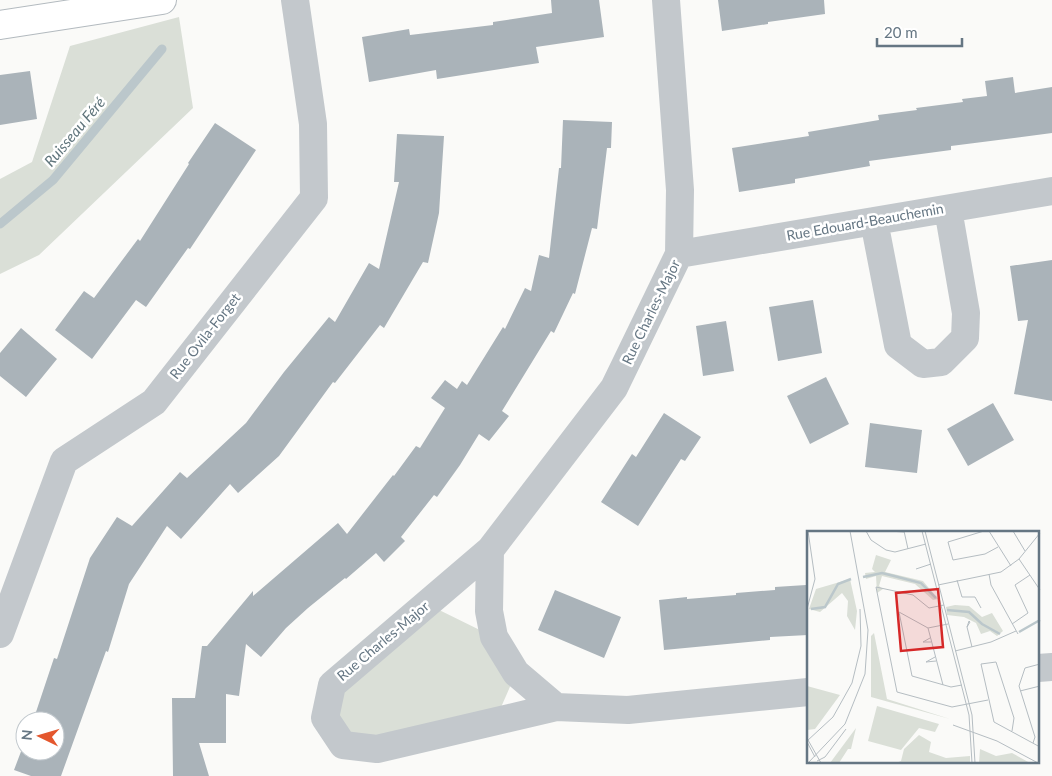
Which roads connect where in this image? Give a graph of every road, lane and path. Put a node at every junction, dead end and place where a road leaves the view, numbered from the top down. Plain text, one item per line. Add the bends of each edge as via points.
1 (162, 0) edge
2 (295, 0) edge
3 (666, 0) edge
4 (0, 25) edge
5 (1052, 191) edge
6 (948, 208) junction
7 (874, 221) junction
8 (679, 254) junction
9 (490, 550) junction
10 (0, 634) edge
11 (807, 692) edge
12 (556, 707) junction

1 - 4 street
2 - 10 street, Rue Ovila-Forget via 313,124 314,198 154,402 64,461
3 - 8 street, Rue Charles-Major via 680,190
5 - 6 street, Rue Edouard-Beauchemin
6 - 7 street, Rue Edouard-Beauchemin
6 - 7 street via 966,313 964,338 941,362 923,364 898,345
7 - 8 street, Rue Edouard-Beauchemin
8 - 9 street, Rue Charles-Major via 614,388
9 - 12 street via 489,611 494,637 516,673
9 - 12 street, Rue Charles-Major via 332,685 325,718 343,746 377,749
11 - 12 street, Rue Charles-Major via 628,710

